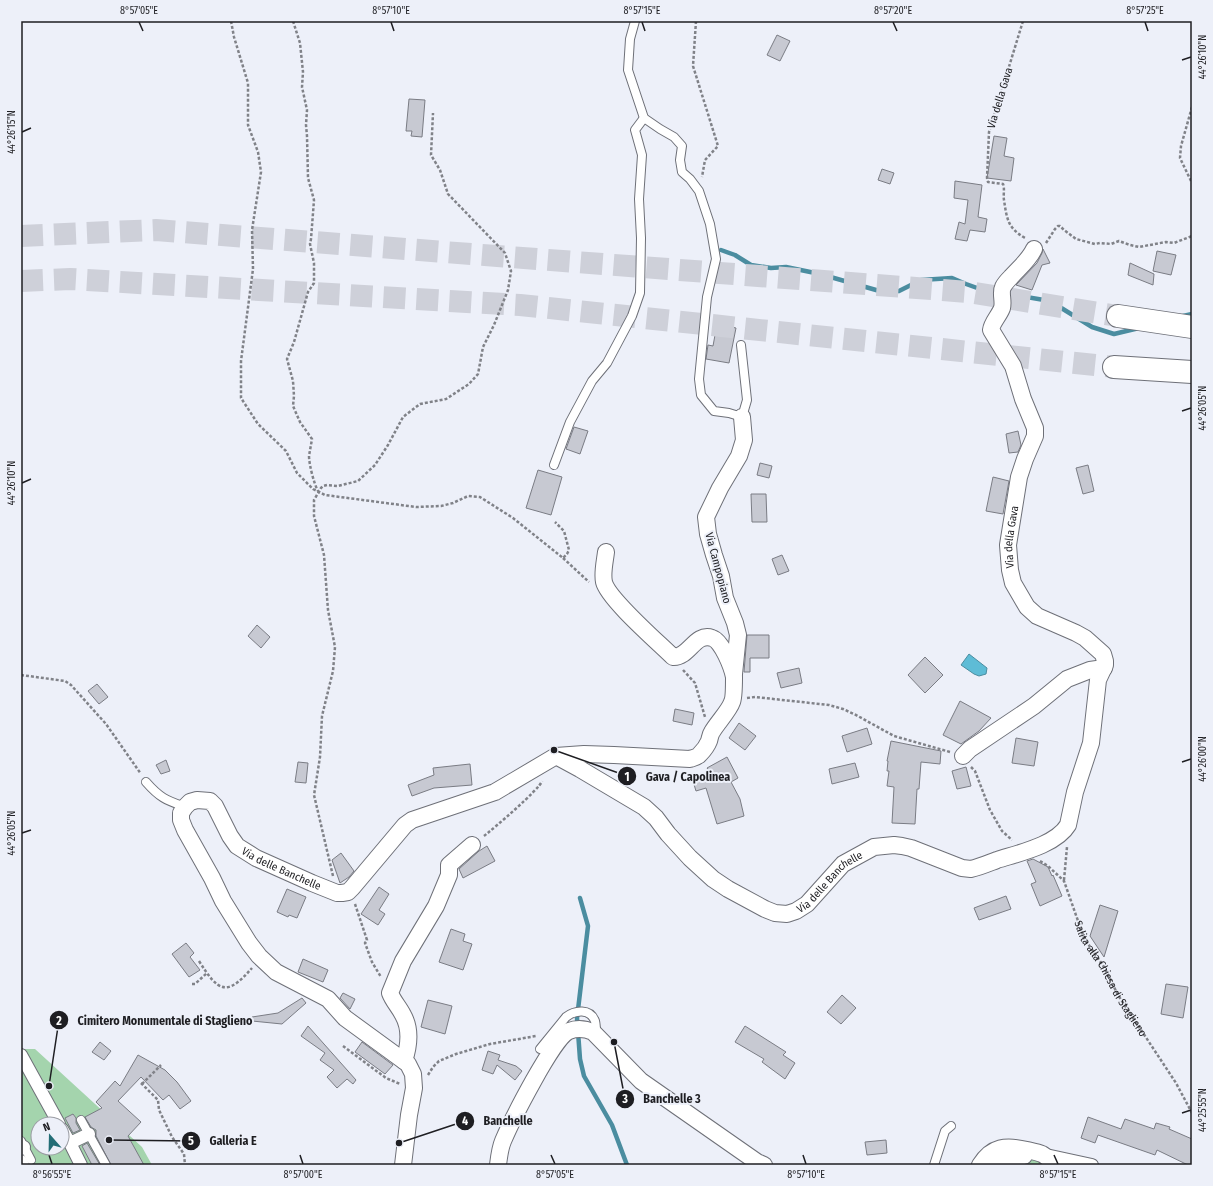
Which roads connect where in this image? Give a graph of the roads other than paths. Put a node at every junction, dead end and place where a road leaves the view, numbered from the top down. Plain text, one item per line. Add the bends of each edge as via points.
1 (635, 21) edge
2 (644, 118) junction
3 (1034, 248) road end
4 (1118, 316) tunnel mouth
5 (1192, 327) edge
6 (741, 345) dead end
7 (1114, 367) tunnel mouth
8 (1183, 371) edge
9 (742, 417) junction
10 (554, 465) dead end
11 (606, 552) dead end
12 (1104, 668) junction
13 (734, 677) junction
14 (963, 756) road end
15 (551, 759) junction
16 (146, 782) road end
17 (185, 807) junction
18 (472, 845) road end
19 (596, 1035) junction
20 (540, 1049) dead end
21 (21, 1055) edge
22 (404, 1061) junction
23 (55, 1116) edge
24 (81, 1120) dead end
25 (951, 1126) dead end
26 (89, 1134) junction
27 (70, 1143) joint
28 (22, 1146) edge
29 (1042, 1154) junction
30 (25, 1162) edge
31 (81, 1165) edge
32 (106, 1165) edge
33 (403, 1165) edge
34 (498, 1165) edge
35 (764, 1165) edge
36 (934, 1165) edge
37 (980, 1165) edge
38 (996, 1165) edge
39 (1057, 1165) edge
40 (1092, 1165) edge

1 - 2 lane via 630,39 628,70
2 - 9 lane via 674,137 682,146 682,172 700,191 710,224 716,259 707,297 699,379 701,395 714,411
2 - 10 lane via 635,130 642,155 639,199 640,293 632,316 607,363 592,381 570,422
3 - 12 street, Via della Gava via 1027,261 1018,268 1002,289 1002,309 991,328 1013,366 1035,428 1035,436 1019,477 1008,545 1010,570 1013,583 1026,607 1037,616 1076,633 1092,644 1105,658
4 - 5 highway
6 - 9 lane via 747,400
7 - 8 highway
9 - 13 street, Via Campopiano via 744,440 739,456 706,517 725,598 738,635
11 - 13 street, Via Campopiano via 606,587 618,603 673,657 683,656 703,638 713,638 724,651
12 - 14 street via 1066,679 1034,706
12 - 15 street, Via delle Banchelle via 1098,680 1092,743 1075,792 1068,825 1055,838 1020,847 976,868 966,869 911,848 894,845 874,847 843,864 807,904 787,914 765,909 728,889 690,858 644,807 575,766
13 - 15 street, Via Campopiano via 733,701 699,756 690,759 584,754
15 - 17 street, Via delle Banchelle via 495,792 412,820 342,892 312,883 256,858 237,846 210,801 197,800
16 - 17 lane via 165,800
17 - 22 street via 181,813 181,820 223,901 259,956 276,972 328,999 344,1018
18 - 22 street via 449,865 449,874 436,906 403,961 390,993 406,1022 408,1045
19 - 20 lane via 593,1017 588,1013 576,1011 558,1026
19 - 34 street via 584,1029 569,1031 553,1048 525,1095 502,1142
19 - 35 street via 641,1082
21 - 23 street
22 - 33 street via 413,1074 414,1088
24 - 26 lane
25 - 36 lane via 946,1130
26 - 27 street
26 - 32 lane
27 - 31 street
28 - 30 lane
29 - 37 street via 1015,1147 998,1149 986,1156
29 - 38 street via 1007,1157
29 - 39 street
29 - 40 street

